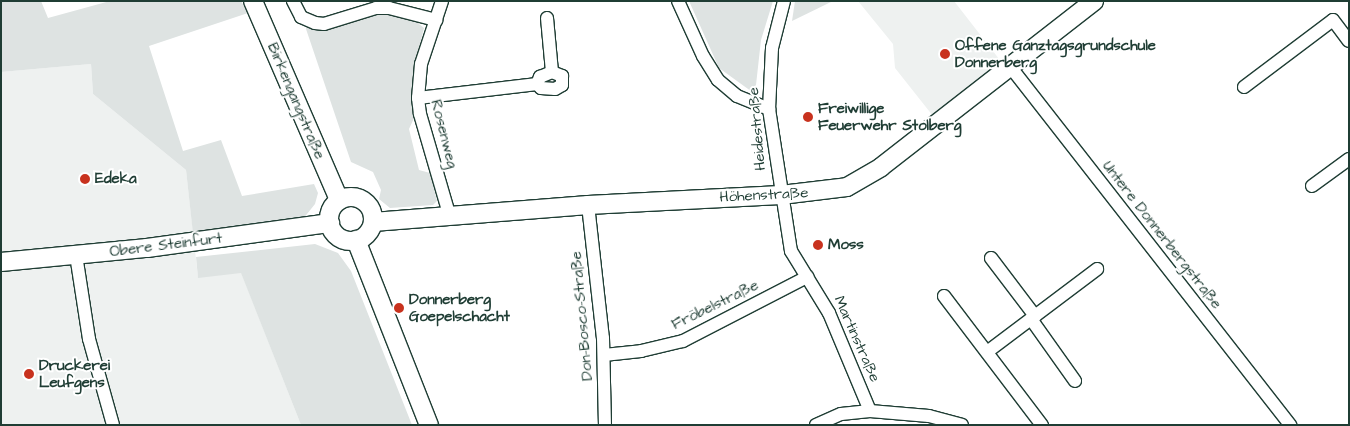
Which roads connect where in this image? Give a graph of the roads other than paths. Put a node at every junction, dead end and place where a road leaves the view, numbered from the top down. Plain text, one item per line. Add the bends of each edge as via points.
1 (253, 1) edge
2 (293, 1) edge
3 (442, 1) edge
4 (678, 1) edge
5 (784, 1) edge
6 (1094, 1) edge
7 (546, 18) dead end
8 (436, 20) junction
9 (1349, 40) edge
10 (1008, 65) junction
11 (552, 72) junction
12 (537, 84) junction
13 (1244, 87) dead end
14 (418, 98) junction
15 (769, 109) junction
16 (1349, 159) edge
17 (1312, 186) dead end
18 (780, 195) junction
19 (339, 200) junction
20 (588, 205) junction
21 (450, 217) junction
22 (373, 222) junction
23 (330, 223) junction
24 (356, 240) junction
25 (76, 255) junction
26 (991, 258) dead end
27 (1, 262) edge
28 (1097, 269) dead end
29 (807, 278) junction
30 (944, 296) dead end
31 (1033, 318) junction
32 (987, 352) junction
33 (604, 355) junction
34 (1075, 381) dead end
35 (870, 411) junction
36 (113, 425) edge
37 (429, 425) edge
38 (605, 425) edge
39 (816, 425) edge
40 (962, 425) edge
41 (1042, 425) edge
42 (1290, 425) edge

1 - 19 street, Birkengangstraße
2 - 8 street via 301,17 315,23 336,21 376,8 404,10
3 - 8 street, Rosenweg
4 - 15 street via 703,56 718,80 737,96
5 - 15 street, Heidestraße via 772,48
6 - 10 street, Höhenstraße
7 - 11 street
8 - 14 street, Rosenweg via 421,64
9 - 13 street via 1333,20
10 - 18 street, Höhenstraße via 863,180 830,191
10 - 42 street, Untere Donnerbergstraße
11 - 12 street via 544,73
11 - 12 street via 563,80 559,88 547,90
12 - 14 street
14 - 21 street, Rosenweg
15 - 18 street, Heidestraße
16 - 17 street
18 - 20 street, Höhenstraße
18 - 29 street, Martinstraße via 787,238
19 - 22 street via 347,197 363,200 369,206
19 - 23 street via 331,210
20 - 21 street, Höhenstraße
20 - 33 street, Don-Bosco-Straße
21 - 22 street, Höhenstraße
22 - 24 street via 368,234
23 - 24 street via 337,236
23 - 25 street, Obere Steinfurt
24 - 37 street
25 - 27 street, Obere Steinfurt
25 - 36 street via 88,339
26 - 31 street
28 - 31 street
29 - 33 street, Fröbelstraße via 683,341 641,351
29 - 35 street, Martinstraße via 829,313
30 - 32 street
31 - 32 street
31 - 34 street
32 - 41 street
33 - 38 street, Don-Bosco-Straße
35 - 39 street via 841,414
35 - 40 street via 929,416

